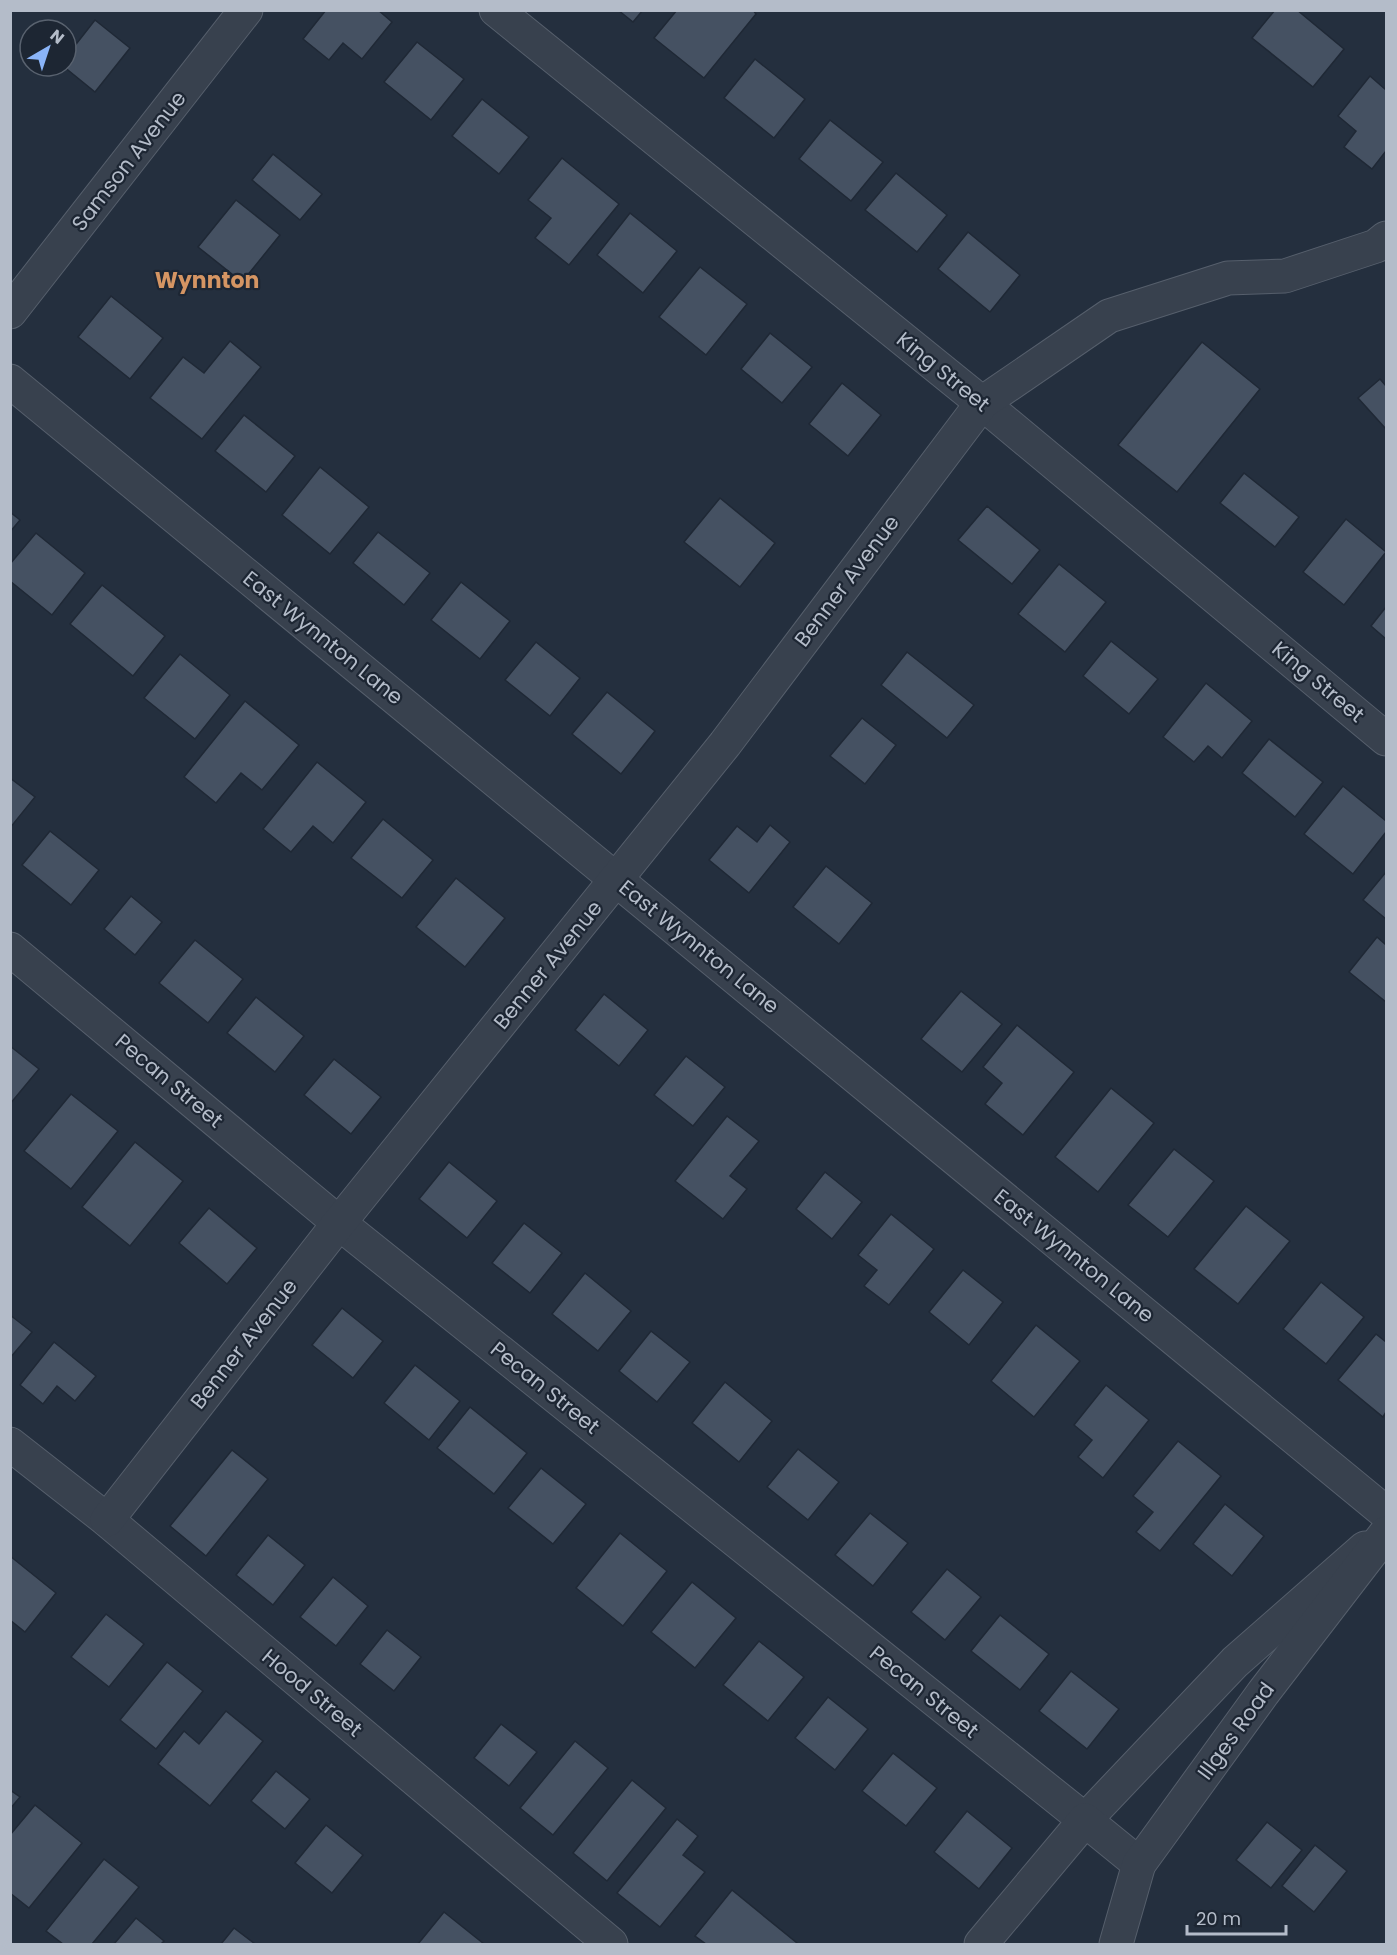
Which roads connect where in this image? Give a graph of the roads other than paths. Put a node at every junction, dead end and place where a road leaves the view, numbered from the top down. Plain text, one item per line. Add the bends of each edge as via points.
1 (246, 10) edge
2 (496, 10) edge
3 (1386, 238) edge
4 (10, 312) edge
5 (10, 381) edge
6 (982, 403) junction
7 (1386, 739) edge
8 (617, 880) junction
9 (10, 949) edge
10 (339, 1223) junction
11 (10, 1444) edge
12 (1386, 1513) edge
13 (107, 1520) junction
14 (1386, 1531) edge
15 (1085, 1820) junction
16 (1138, 1864) junction
17 (611, 1944) edge
18 (981, 1944) edge
19 (1116, 1944) edge

1 - 4 street, Samson Avenue
2 - 6 street, King Street
3 - 6 street, Benner Avenue via 1376,246 1285,276 1227,278 1109,315
5 - 8 street, East Wynnton Lane
6 - 7 street, King Street
6 - 8 street, Benner Avenue via 725,744
8 - 10 street, Benner Avenue
8 - 12 street, East Wynnton Lane
9 - 10 street, Pecan Street
10 - 13 street, Benner Avenue
10 - 15 street, Pecan Street
11 - 13 street, Hood Street
13 - 17 street, Hood Street
14 - 15 street via 1235,1662
14 - 16 street, Illges Road
15 - 16 street, Pecan Street
15 - 18 street
16 - 19 street, Illges Road

